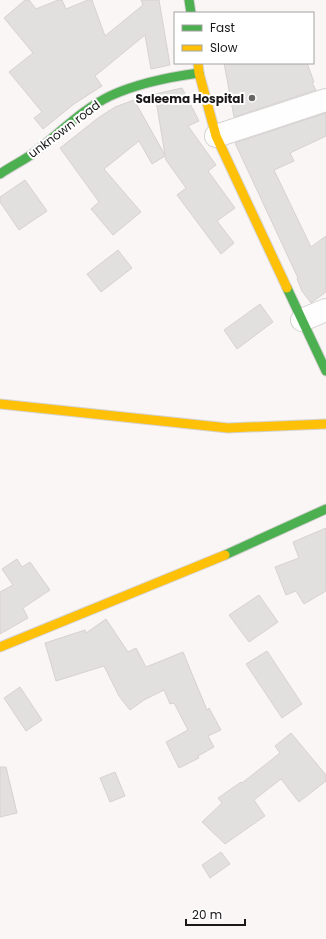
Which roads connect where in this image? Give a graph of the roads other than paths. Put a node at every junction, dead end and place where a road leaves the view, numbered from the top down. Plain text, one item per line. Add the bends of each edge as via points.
1 (189, 0) edge
2 (191, 12) edge
3 (198, 64) edge
4 (199, 73) junction
5 (326, 100) edge
6 (216, 136) junction
7 (0, 174) edge
8 (326, 310) edge
9 (302, 320) junction
10 (326, 371) edge
11 (0, 404) edge
12 (326, 424) edge
13 (326, 509) edge
14 (0, 647) edge

1 - 2 street
3 - 4 street
4 - 6 street
4 - 7 street, unknown road via 173,77 110,96 82,112 37,151
5 - 6 street
6 - 9 street
8 - 9 street
9 - 10 street
11 - 12 street via 228,428
13 - 14 street via 203,565

